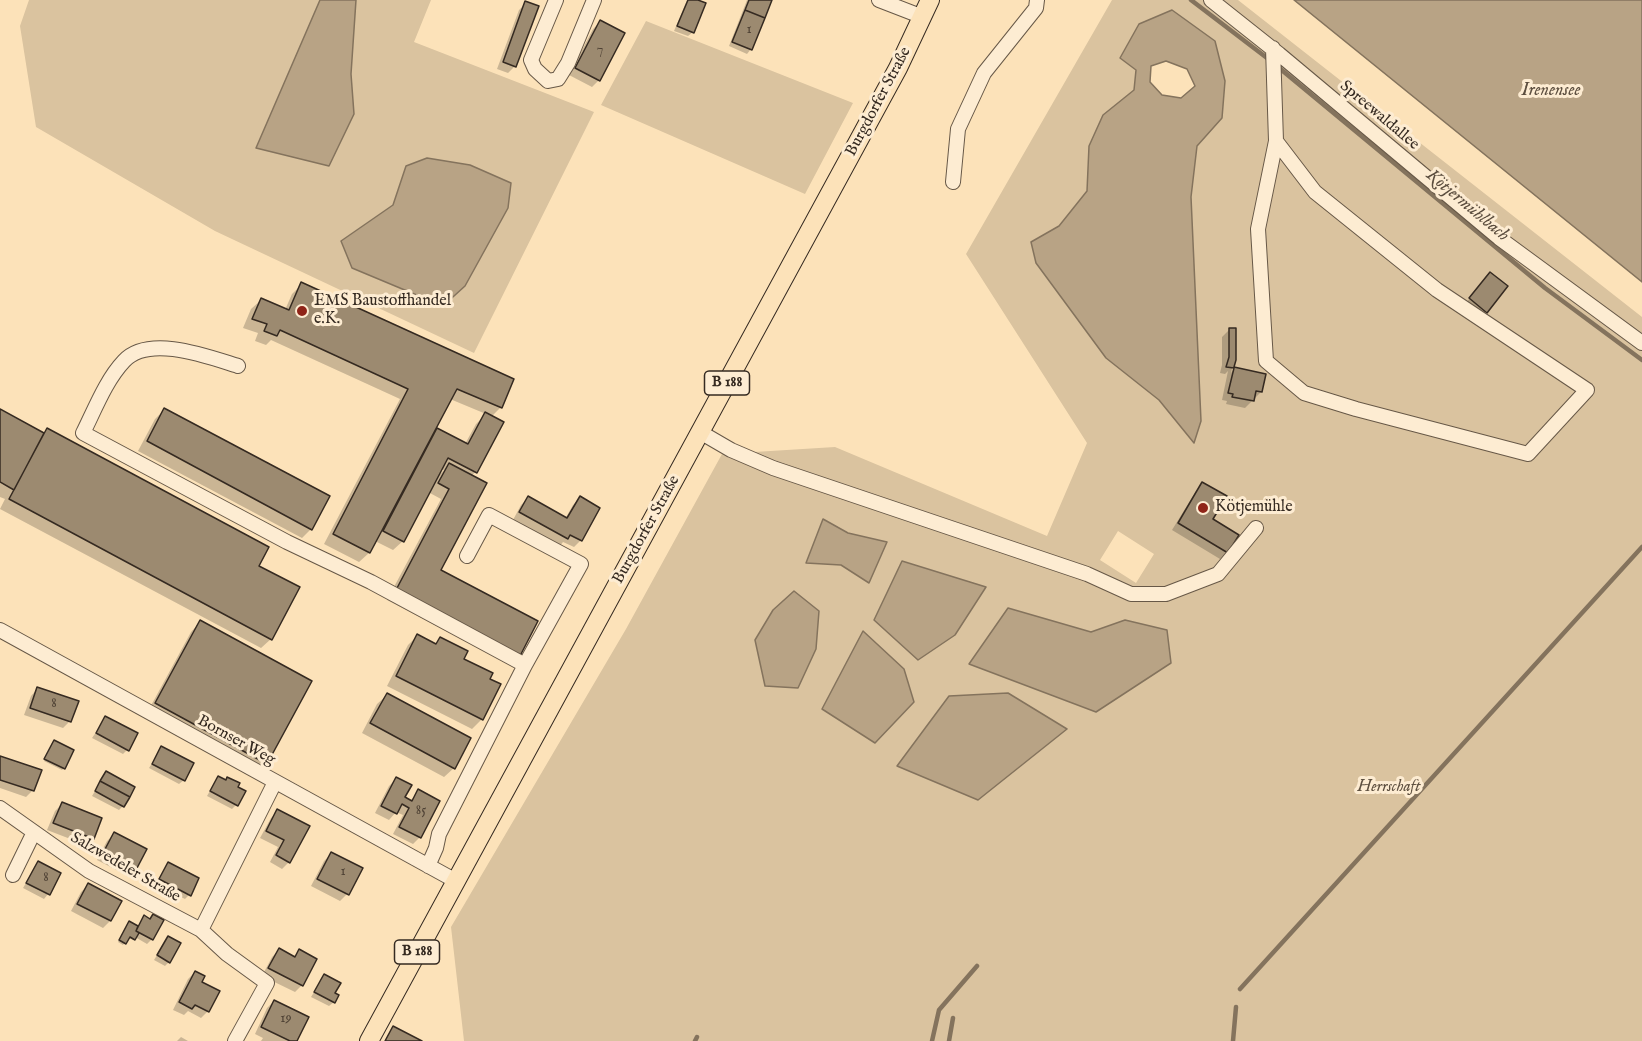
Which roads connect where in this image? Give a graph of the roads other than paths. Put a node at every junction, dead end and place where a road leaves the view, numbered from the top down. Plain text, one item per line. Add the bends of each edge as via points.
1 (556, 0) edge
2 (594, 0) edge
3 (879, 0) edge
4 (1037, 0) edge
5 (1211, 0) edge
6 (926, 9) edge
7 (1273, 48) junction
8 (1276, 141) junction
9 (953, 182) dead end
10 (1642, 343) edge
11 (238, 366) dead end
12 (700, 432) junction
13 (1256, 528) dead end
14 (467, 556) dead end
15 (0, 630) edge
16 (525, 665) junction
17 (275, 782) junction
18 (0, 808) edge
19 (34, 832) junction
20 (428, 866) junction
21 (13, 875) dead end
22 (456, 881) junction
23 (201, 930) junction
24 (235, 1041) edge
25 (369, 1041) edge

1 - 2 street via 531,60 548,81 558,80 568,63
3 - 6 street
4 - 9 street via 1036,8 979,82 958,129
5 - 7 street, Spreewaldallee
6 - 12 main road, Burgdorfer Straße / B 188 via 898,68
7 - 8 street
7 - 10 street, Spreewaldallee via 1499,238
8 - 8 street via 1258,229 1266,362 1304,393 1528,454 1587,390 1428,283 1315,192
11 - 16 street via 172,349 135,353 112,377 83,433
12 - 13 street via 773,468 1087,574 1131,594 1166,594 1218,574
12 - 22 main road, Burgdorfer Straße / B 188
14 - 16 street via 489,515 582,564
15 - 17 street, Bornser Weg
16 - 20 street via 439,834
17 - 20 street, Bornser Weg
17 - 23 street
18 - 19 street, Salzwedeler Straße
19 - 21 street
19 - 23 street, Salzwedeler Straße via 89,870
20 - 22 street, Bornser Weg
22 - 25 main road, Burgdorfer Straße / B 188
23 - 24 street, Salzwedeler Straße via 267,983

